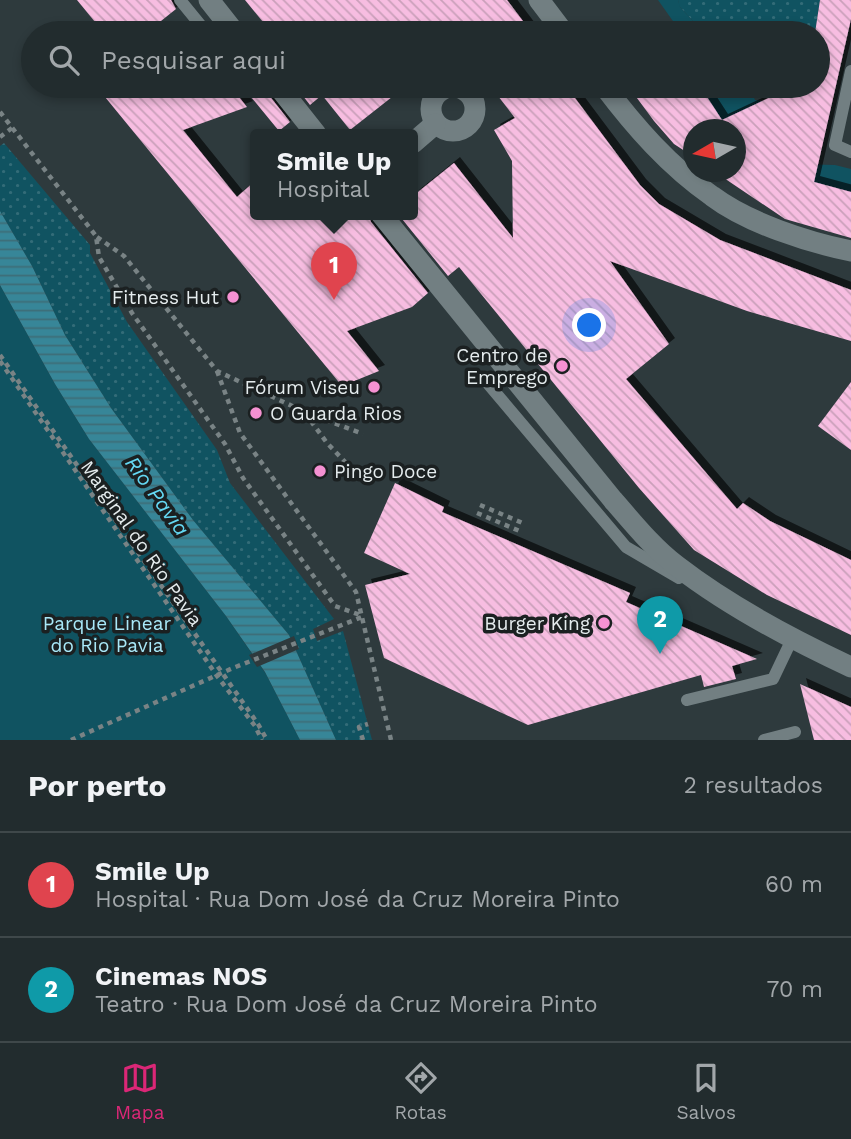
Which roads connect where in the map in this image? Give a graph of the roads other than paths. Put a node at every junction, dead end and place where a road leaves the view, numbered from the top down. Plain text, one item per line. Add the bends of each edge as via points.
1 (180, 0) edge
2 (209, 0) edge
3 (538, 0) edge
4 (197, 21) edge
5 (226, 21) edge
6 (555, 21) edge
7 (851, 71) edge
8 (288, 98) edge
9 (614, 98) edge
10 (435, 124) dead end
11 (312, 129) edge
12 (418, 139) edge
13 (851, 152) edge
14 (386, 220) edge
15 (851, 251) edge
16 (489, 385) dead end
17 (733, 605) junction
18 (793, 637) junction
19 (851, 667) edge
20 (687, 700) dead end
21 (795, 732) dead end
22 (764, 740) edge

1 - 4 lane
2 - 5 street
3 - 6 street
7 - 13 lane via 835,145
8 - 11 street
9 - 15 street via 661,155 713,198 755,220
10 - 12 street
14 - 17 street via 627,516 676,565
16 - 17 lane via 626,547
17 - 18 street
18 - 19 street
18 - 20 lane via 773,679
21 - 22 lane

